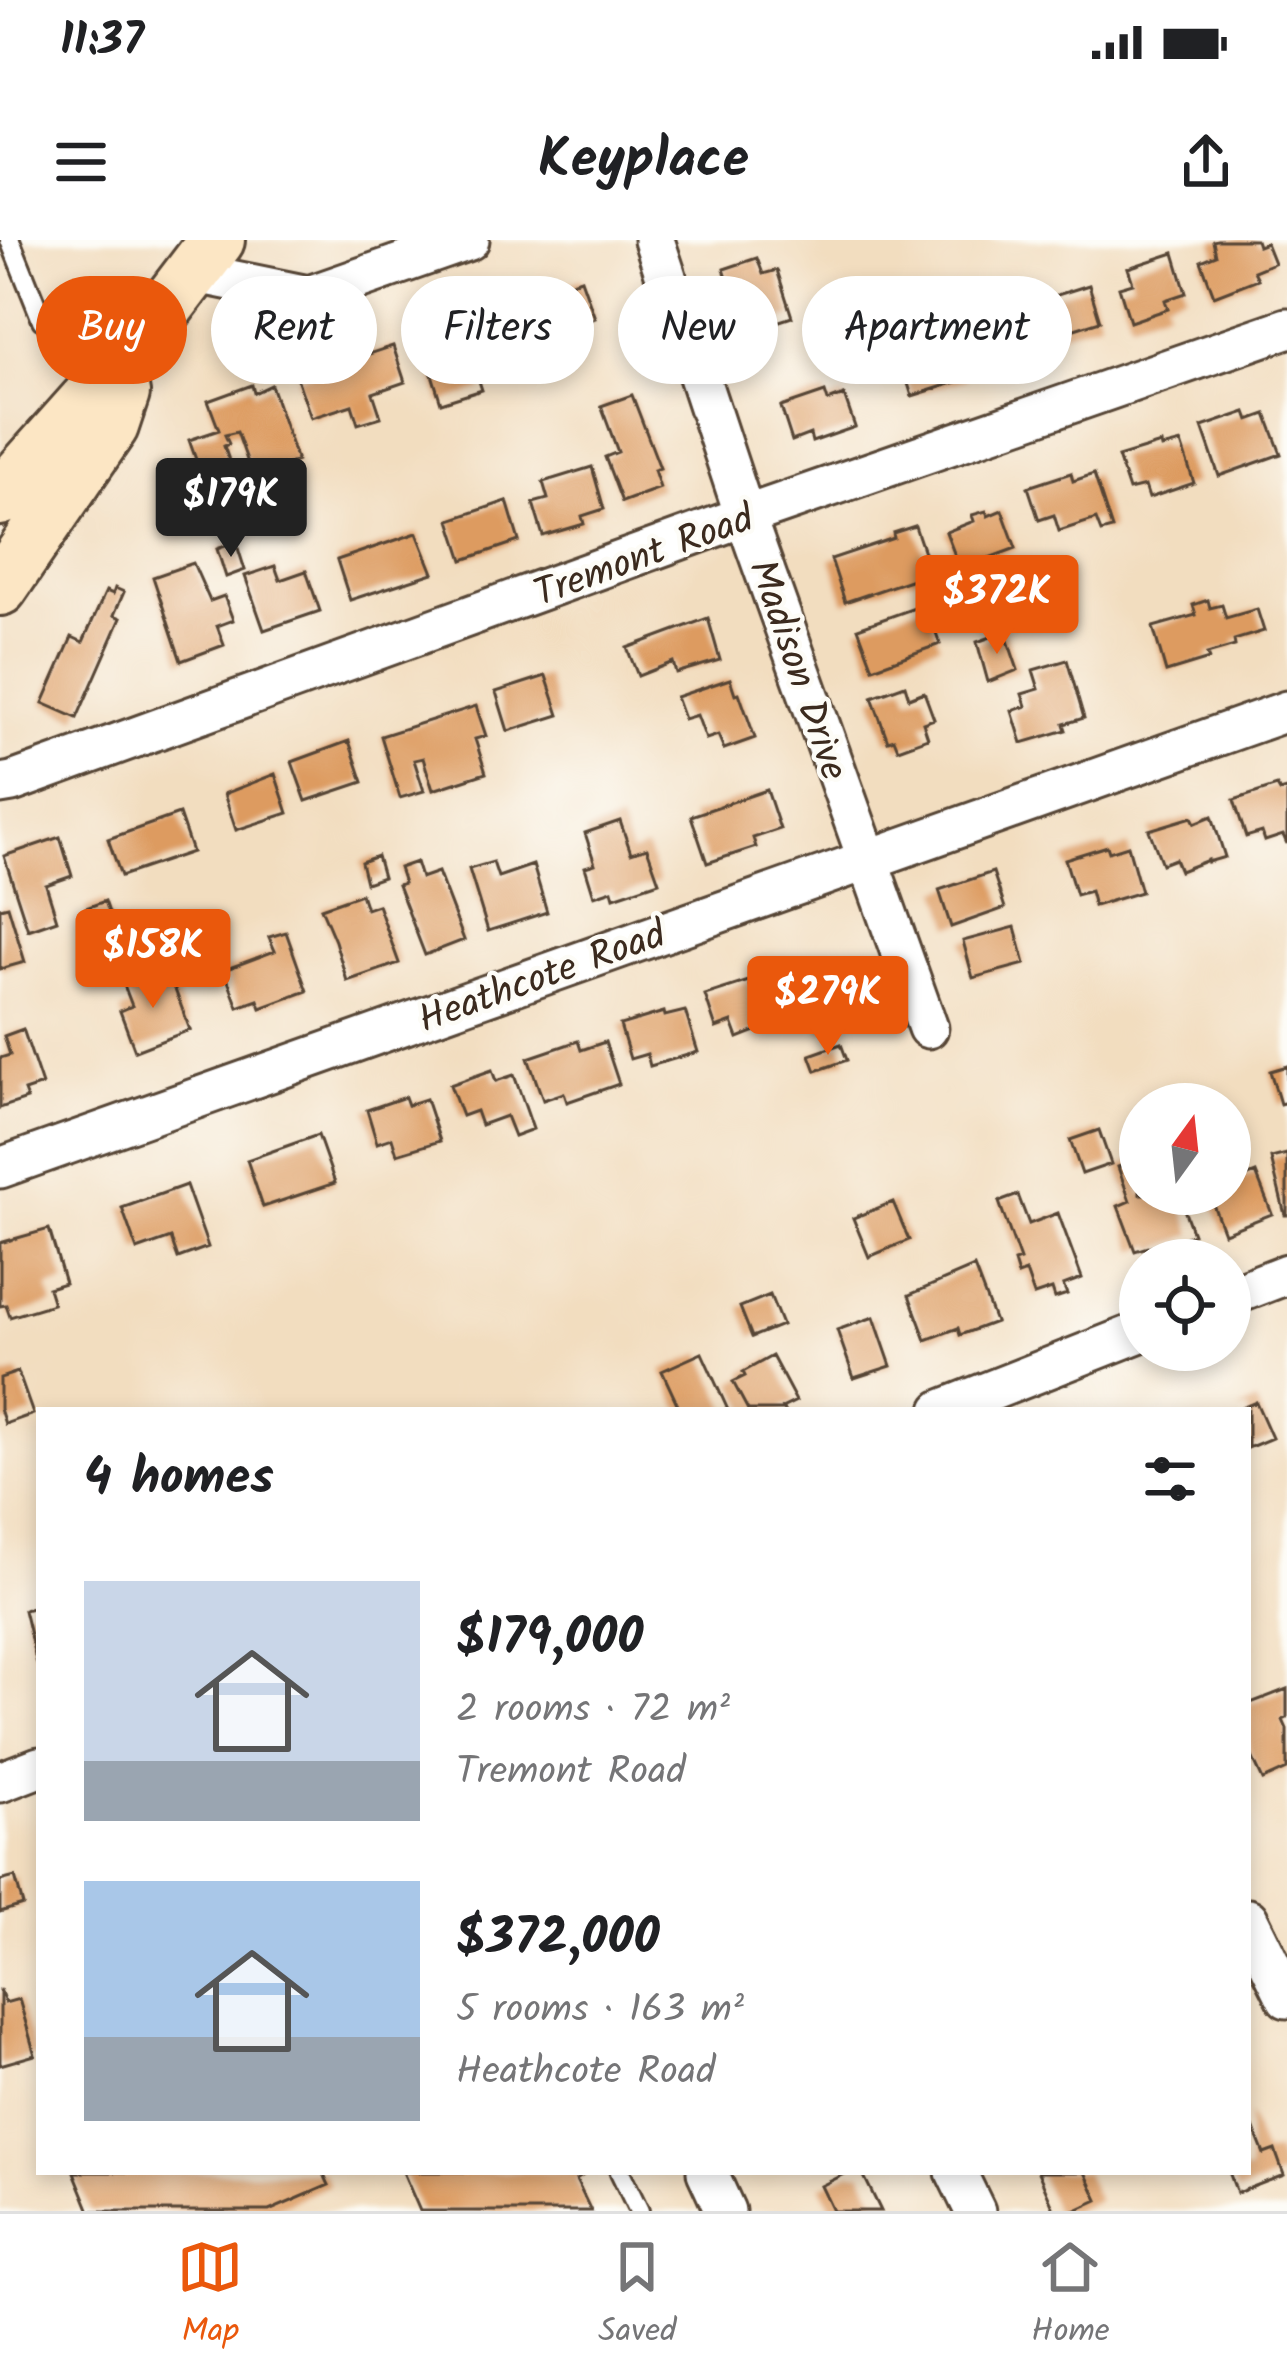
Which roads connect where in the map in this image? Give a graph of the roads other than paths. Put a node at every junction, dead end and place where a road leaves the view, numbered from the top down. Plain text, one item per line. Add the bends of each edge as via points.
1 (10, 240) edge
2 (469, 240) edge
3 (654, 240) edge
4 (204, 256) edge
5 (36, 305) edge
6 (1287, 328) edge
7 (102, 384) edge
8 (126, 384) edge
9 (0, 498) edge
10 (746, 516) junction
11 (15, 567) edge
12 (0, 622) edge
13 (1287, 711) edge
14 (0, 784) edge
15 (867, 859) junction
16 (928, 1028) dead end
17 (0, 1168) edge
18 (1287, 1274) edge
19 (1251, 1288) edge
20 (1119, 1340) edge
21 (950, 1407) edge
22 (36, 1768) edge
23 (0, 1782) edge
24 (1251, 1925) edge
25 (1287, 1998) edge
26 (621, 2175) edge
27 (708, 2175) edge
28 (957, 2175) edge
29 (639, 2211) edge
30 (725, 2211) edge
31 (975, 2211) edge

1 - 5 lane
2 - 4 street via 309,296
3 - 10 street, Madison Drive
6 - 10 street, Tremont Road
7 - 9 main road
8 - 11 main road via 111,426
10 - 14 street, Tremont Road
10 - 15 street, Madison Drive
11 - 12 main road
13 - 15 street, Heathcote Road
15 - 16 street, Madison Drive
15 - 17 street, Heathcote Road
18 - 19 street
20 - 21 street
22 - 23 street
24 - 25 street
26 - 29 lane
27 - 30 street
28 - 31 street

